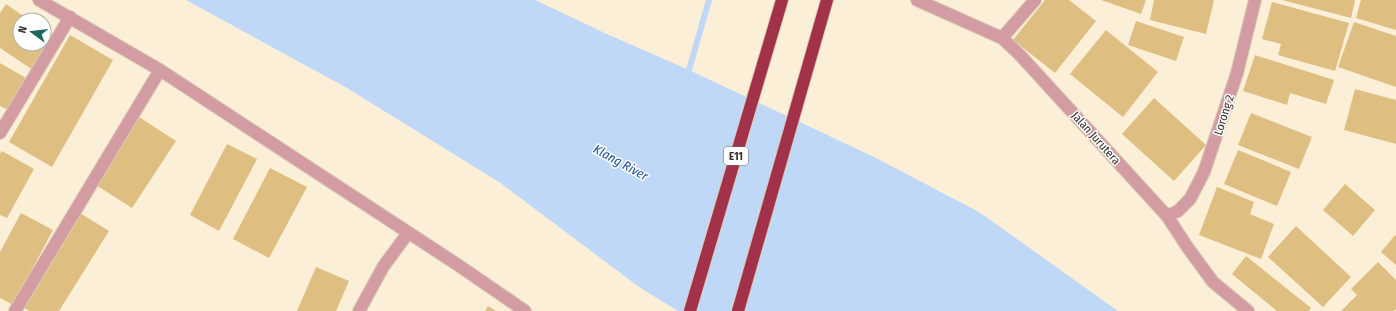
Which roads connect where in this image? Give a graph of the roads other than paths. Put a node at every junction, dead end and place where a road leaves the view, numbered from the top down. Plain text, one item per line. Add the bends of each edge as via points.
1 (39, 0) edge
2 (782, 0) edge
3 (828, 0) edge
4 (916, 0) edge
5 (1035, 0) edge
6 (1255, 0) edge
7 (70, 18) junction
8 (1002, 38) junction
9 (160, 70) junction
10 (0, 133) edge
11 (1167, 216) junction
12 (408, 233) junction
13 (15, 311) edge
14 (359, 311) edge
15 (525, 311) edge
16 (690, 311) edge
17 (738, 311) edge
18 (1248, 311) edge

1 - 7 street
2 - 16 highway, E11
3 - 17 highway
4 - 8 street, Jalan Jurutera
5 - 8 street
6 - 11 street, Lorong 2 via 1237,73 1204,172 1190,199 1178,211
7 - 9 street
7 - 10 street
8 - 11 street, Jalan Jurutera
9 - 12 street
9 - 13 street
11 - 18 street, Jalan Jurutera via 1213,282
12 - 14 street via 383,267
12 - 15 street

